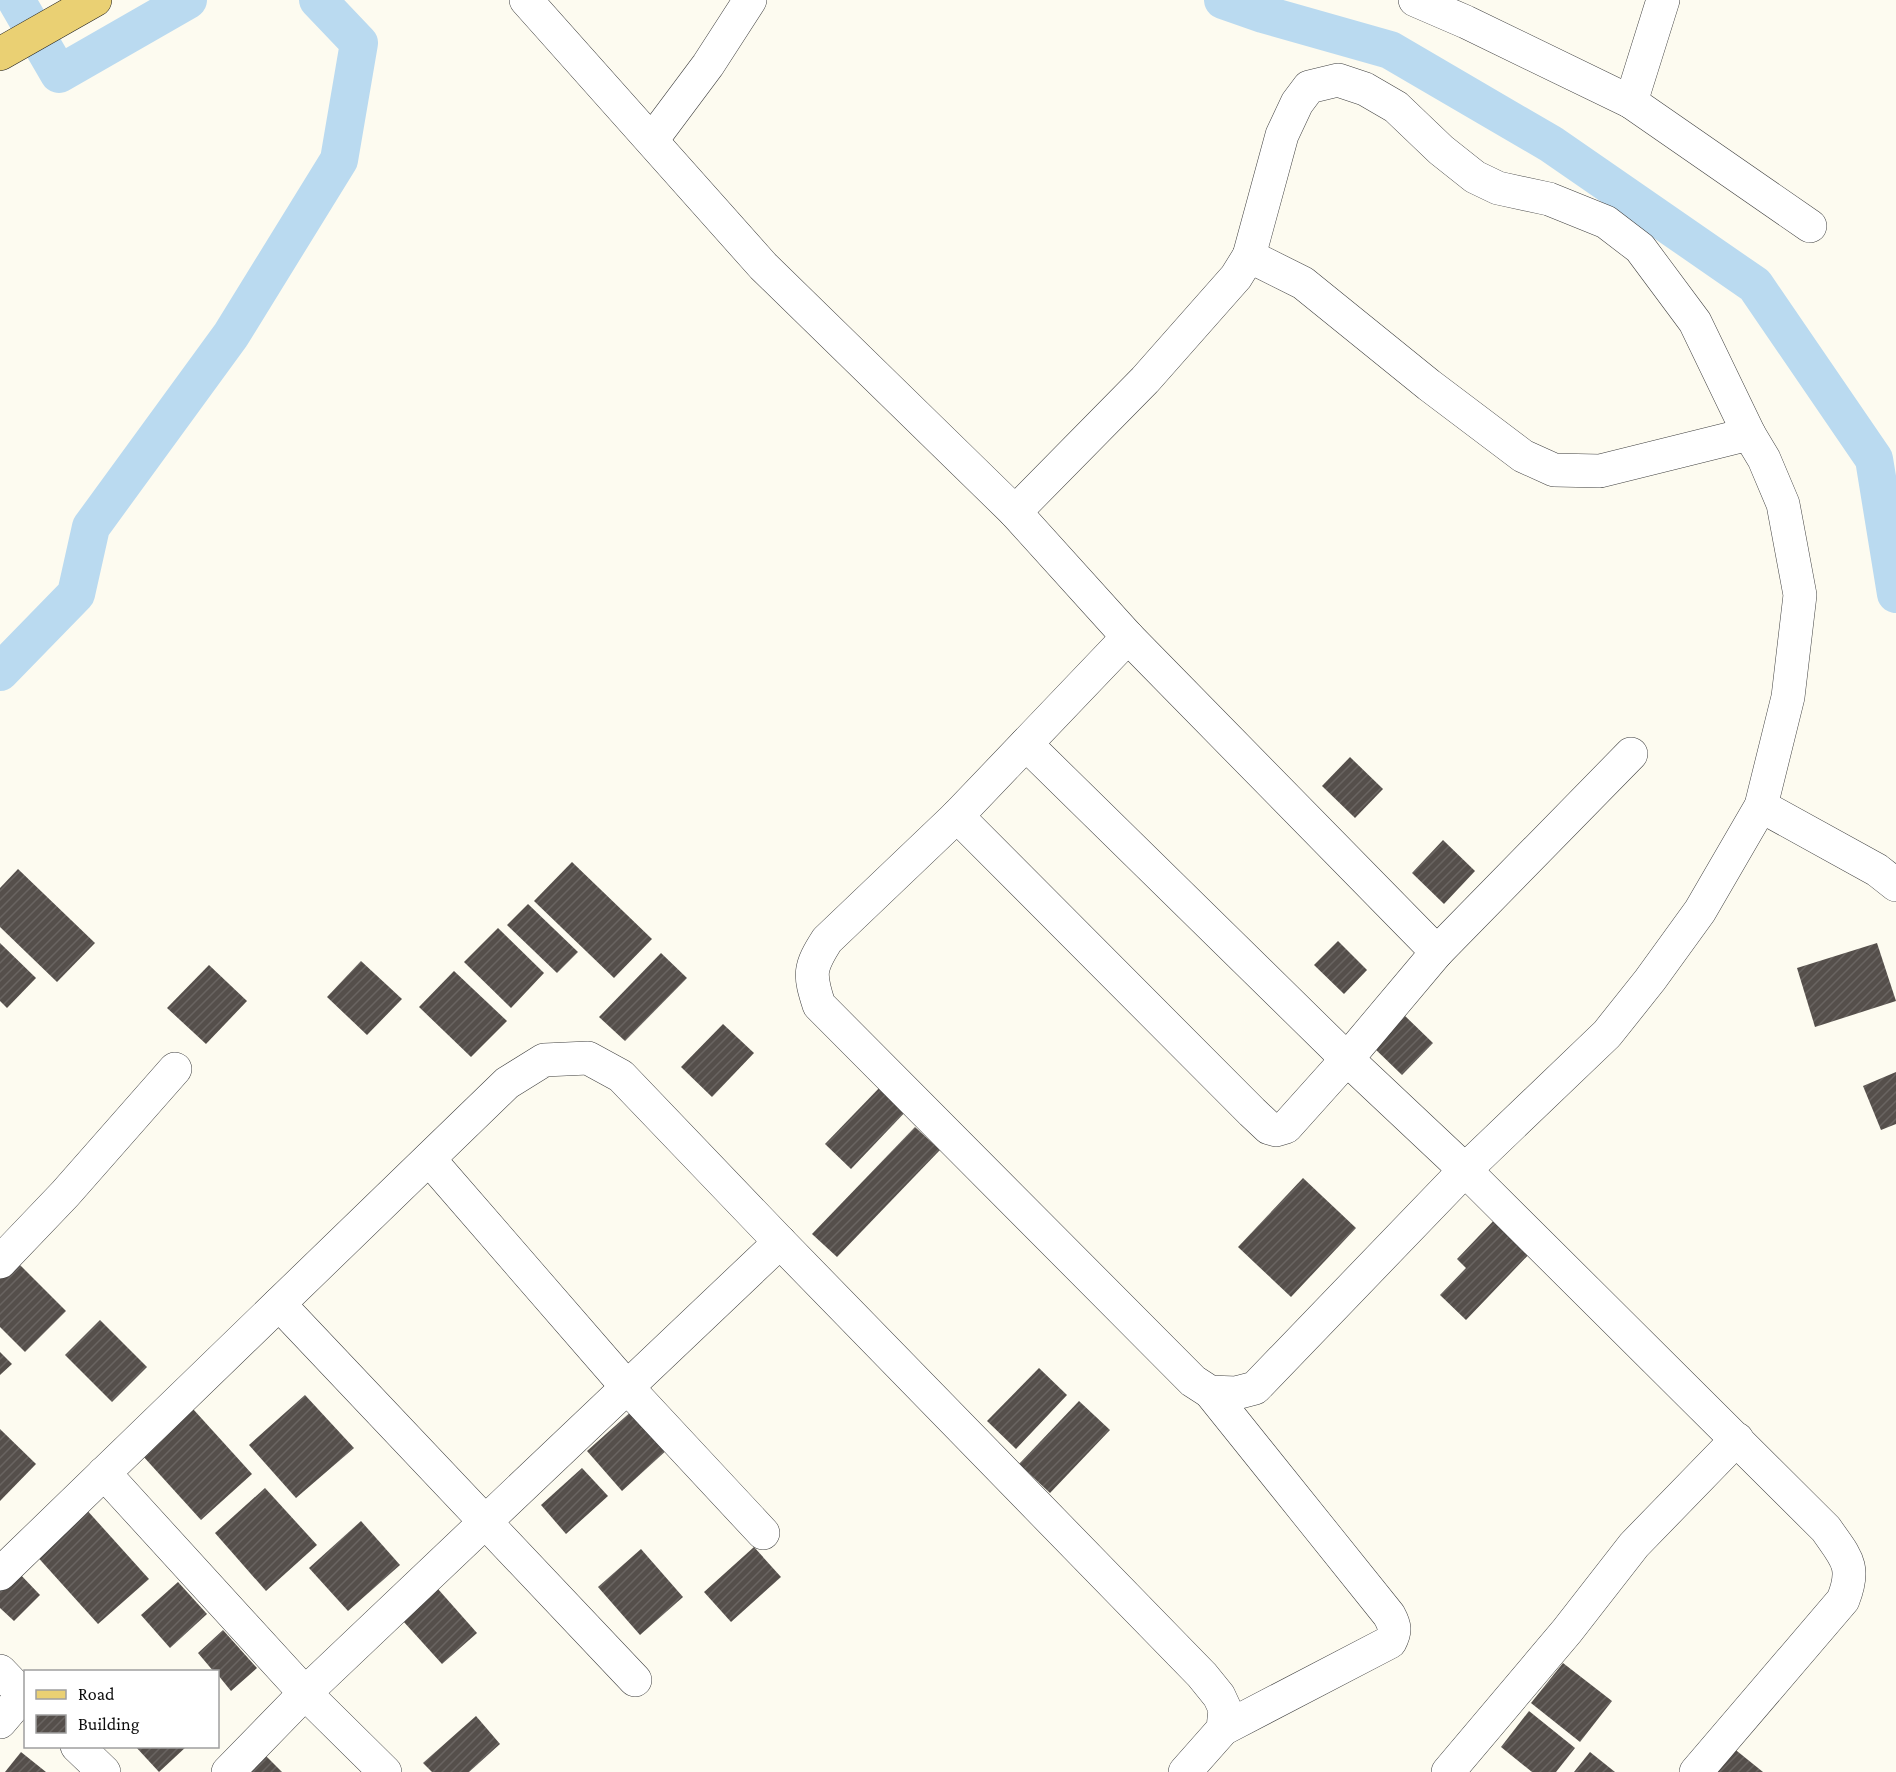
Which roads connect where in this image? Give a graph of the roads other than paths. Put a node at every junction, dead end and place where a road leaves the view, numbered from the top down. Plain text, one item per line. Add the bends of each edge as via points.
1 (95, 0) edge
2 (526, 0) edge
3 (750, 0) edge
4 (1415, 0) edge
5 (1663, 0) edge
6 (6, 50) edge
7 (1631, 102) junction
8 (652, 140) junction
9 (1810, 226) dead end
10 (1249, 256) junction
11 (1749, 434) junction
12 (1015, 512) junction
13 (1128, 637) junction
14 (1026, 744) junction
15 (1631, 754) dead end
16 (1761, 806) junction
17 (957, 816) junction
18 (1896, 885) edge
19 (1437, 952) junction
20 (1347, 1059) junction
21 (175, 1069) dead end
22 (429, 1159) junction
23 (1465, 1170) junction
24 (780, 1242) junction
25 (0, 1262) edge
26 (279, 1304) junction
27 (627, 1387) junction
28 (1210, 1392) junction
29 (1737, 1439) junction
30 (104, 1473) junction
31 (485, 1522) junction
32 (763, 1533) dead end
33 (0, 1574) edge
34 (0, 1671) edge
35 (635, 1680) dead end
36 (305, 1693) junction
37 (24, 1696) edge
38 (0, 1722) edge
39 (1223, 1729) junction
40 (79, 1748) edge
41 (104, 1772) edge
42 (228, 1772) edge
43 (385, 1772) edge
44 (1185, 1772) edge
45 (1448, 1772) edge
46 (1696, 1772) edge

1 - 6 main road
2 - 8 street
3 - 8 street
4 - 7 street
5 - 7 street
7 - 9 street
8 - 12 street via 764,266
10 - 11 street via 1303,283 1523,456 1554,470 1600,471
10 - 11 street via 1282,135 1297,103 1309,87 1338,80 1365,89 1396,107 1475,177 1606,222 1640,248 1695,322
10 - 12 street via 1145,380
11 - 16 street via 1783,504 1800,595 1788,697
12 - 13 street
13 - 14 street
13 - 19 street
14 - 17 street
14 - 20 street
15 - 19 street
16 - 18 street via 1877,870
16 - 23 street via 1701,911 1607,1034
17 - 20 street via 1269,1128 1286,1127
17 - 28 street via 827,940 814,960 811,980 819,1005 1185,1373
19 - 20 street
20 - 23 street
21 - 25 street
22 - 24 street via 507,1083 544,1060 588,1058 621,1076
22 - 26 street
22 - 27 street
23 - 28 street via 1255,1388 1236,1394
23 - 29 street
24 - 27 street
24 - 39 street via 1202,1675 1225,1709
26 - 30 street
26 - 31 street
27 - 31 street
27 - 32 street
28 - 39 street via 1395,1626 1390,1642
29 - 45 street via 1634,1545
29 - 46 street via 1827,1529 1848,1562 1849,1584 1843,1600
30 - 33 street
30 - 36 street
31 - 35 street
31 - 36 street
34 - 37 street
36 - 42 street
36 - 43 street
37 - 38 street
39 - 44 street
40 - 41 street

